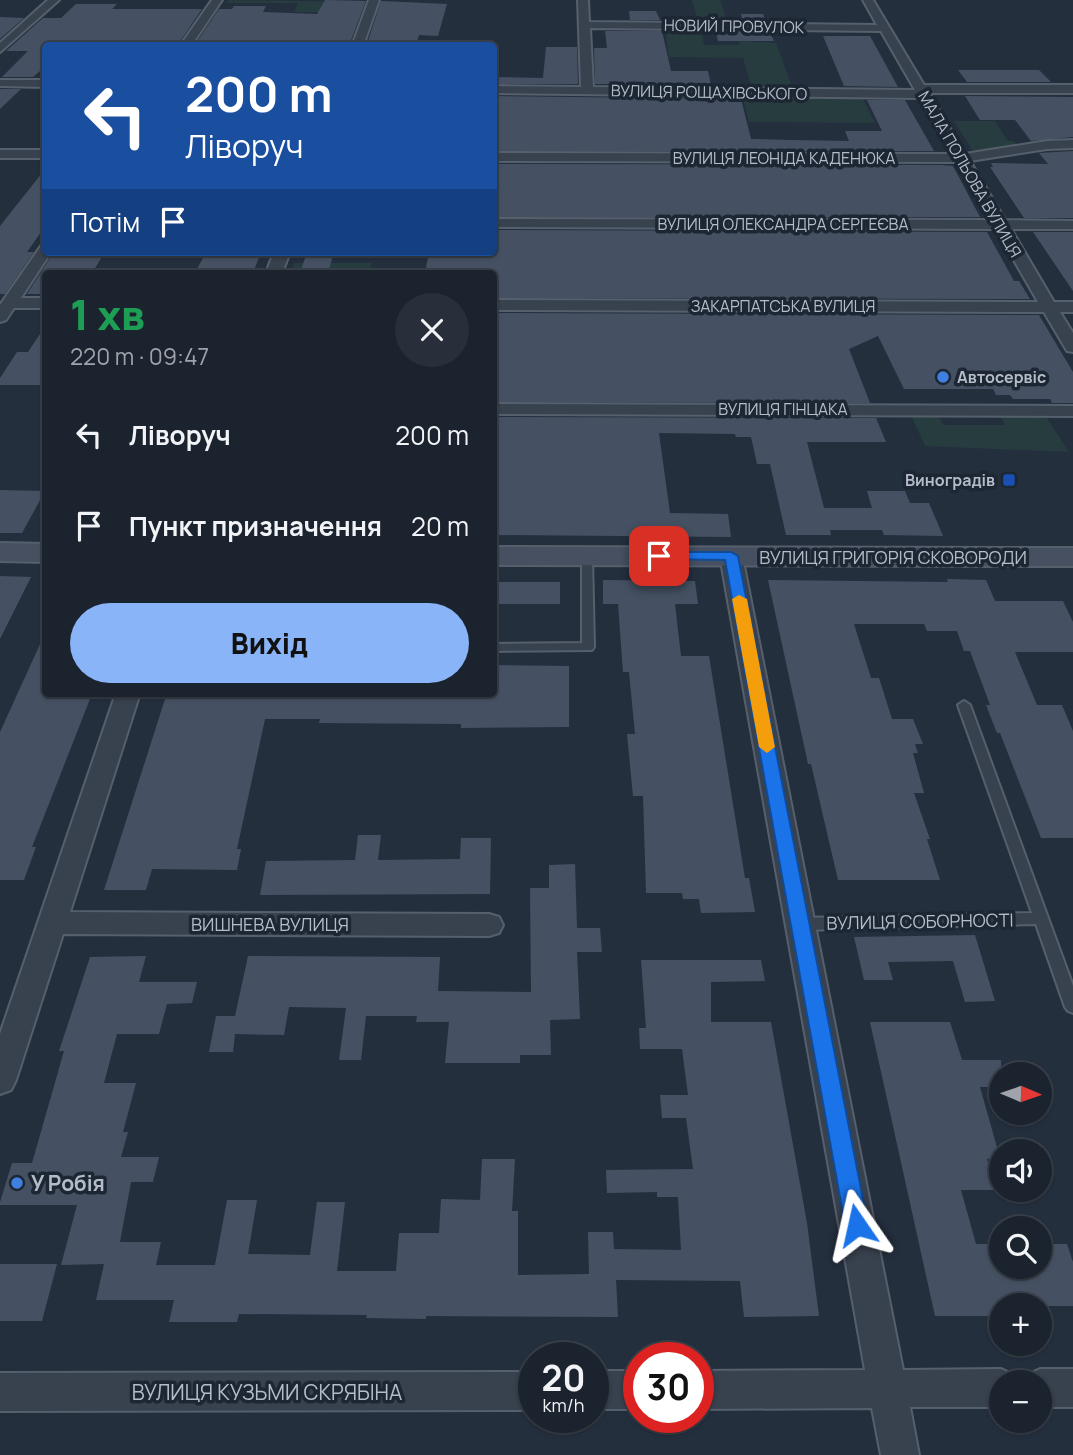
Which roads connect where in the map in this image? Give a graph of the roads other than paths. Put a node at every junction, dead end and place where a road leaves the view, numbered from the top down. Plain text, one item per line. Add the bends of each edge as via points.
1 (54, 0) edge
2 (218, 0) edge
3 (374, 0) edge
4 (583, 0) edge
5 (868, 0) edge
6 (584, 25) junction
7 (884, 28) junction
8 (188, 42) edge
9 (358, 42) edge
10 (0, 49) edge
11 (0, 83) edge
12 (42, 84) edge
13 (1073, 89) edge
14 (497, 90) edge
15 (587, 90) junction
16 (922, 91) junction
17 (1073, 144) edge
18 (0, 154) edge
19 (42, 154) edge
20 (497, 157) edge
21 (962, 159) junction
22 (497, 223) edge
23 (1000, 225) junction
24 (1073, 225) edge
25 (42, 255) edge
26 (10, 303) junction
27 (42, 303) edge
28 (497, 305) edge
29 (1048, 307) junction
30 (1073, 307) edge
31 (0, 317) edge
32 (1073, 347) edge
33 (497, 409) edge
34 (1073, 411) edge
35 (0, 552) edge
36 (42, 553) edge
37 (497, 556) edge
38 (587, 556) junction
39 (731, 556) junction
40 (1073, 557) edge
41 (497, 648) edge
42 (127, 697) edge
43 (964, 705) dead end
44 (1040, 918) junction
45 (52, 923) junction
46 (801, 924) junction
47 (489, 925) dead end
48 (1073, 1007) edge
49 (0, 1080) edge
50 (989, 1388) edge
51 (1052, 1388) edge
52 (1073, 1388) edge
53 (887, 1389) junction
54 (714, 1390) edge
55 (518, 1391) edge
56 (0, 1392) edge
57 (900, 1455) edge

1 - 10 street
2 - 8 street
3 - 9 street
4 - 6 street
5 - 7 street, МАЛА ПОЛЬОВА ВУЛИЦЯ
6 - 7 street, НОВИЙ ПРОВУЛОК
6 - 15 street
7 - 16 street, МАЛА ПОЛЬОВА ВУЛИЦЯ
11 - 12 street
13 - 16 street, ВУЛИЦЯ РОЩАХІВСЬКОГО
14 - 15 street, ВУЛИЦЯ РОЩАХІВСЬКОГО
15 - 16 street, ВУЛИЦЯ РОЩАХІВСЬКОГО
16 - 21 street, МАЛА ПОЛЬОВА ВУЛИЦЯ
17 - 21 street, ВУЛИЦЯ ЛЕОНІДА КАДЕНЮКА
18 - 19 street
20 - 21 street, ВУЛИЦЯ ЛЕОНІДА КАДЕНЮКА
21 - 23 street, МАЛА ПОЛЬОВА ВУЛИЦЯ
22 - 23 street, ВУЛИЦЯ ОЛЕКСАНДРА СЕРГЕЄВА
23 - 24 street, ВУЛИЦЯ ОЛЕКСАНДРА СЕРГЕЄВА
23 - 29 street, МАЛА ПОЛЬОВА ВУЛИЦЯ
25 - 26 street
26 - 27 street
26 - 31 street
28 - 29 street, ЗАКАРПАТСЬКА ВУЛИЦЯ
29 - 30 street, ЗАКАРПАТСЬКА ВУЛИЦЯ
29 - 32 street, МАЛА ПОЛЬОВА ВУЛИЦЯ
33 - 34 street, ВУЛИЦЯ ГІНЦАКА
35 - 36 main road
37 - 38 main road, ВУЛИЦЯ ГРИГОРІЯ СКОВОРОДИ
38 - 39 main road, ВУЛИЦЯ ГРИГОРІЯ СКОВОРОДИ
38 - 41 lane via 588,648
39 - 40 main road, ВУЛИЦЯ ГРИГОРІЯ СКОВОРОДИ
39 - 46 street, ВУЛИЦЯ СОБОРНОСТІ
42 - 45 street
43 - 44 lane, ВУЛИЦЯ СОБОРНОСТІ
44 - 46 lane, ВУЛИЦЯ СОБОРНОСТІ
44 - 48 lane, ВУЛИЦЯ СОБОРНОСТІ
45 - 47 street, ВИШНЕВА ВУЛИЦЯ
45 - 49 street
46 - 53 street, ВУЛИЦЯ СОБОРНОСТІ
50 - 53 street
51 - 52 street
53 - 54 street
53 - 57 street, ВУЛИЦЯ СОБОРНОСТІ
55 - 56 street, ВУЛИЦЯ КУЗЬМИ СКРЯБІНА

